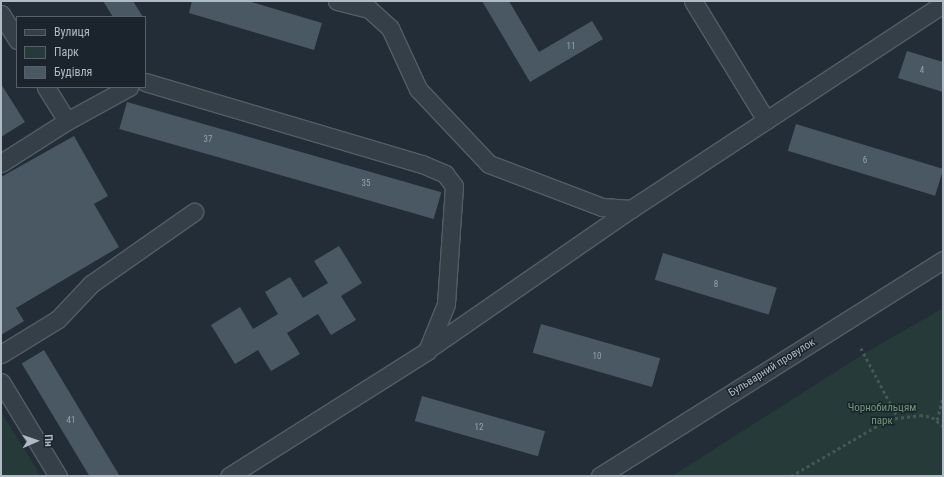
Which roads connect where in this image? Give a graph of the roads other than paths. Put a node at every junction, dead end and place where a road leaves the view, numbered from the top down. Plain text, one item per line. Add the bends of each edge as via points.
1 (337, 1) edge
2 (693, 1) edge
3 (943, 4) edge
4 (1, 14) edge
5 (16, 38) edge
6 (146, 82) edge
7 (47, 88) edge
8 (126, 88) edge
9 (766, 120) junction
10 (67, 121) junction
11 (1, 163) edge
12 (630, 209) junction
13 (194, 212) dead end
14 (943, 260) edge
15 (427, 350) junction
16 (1, 354) edge
17 (1, 382) edge
18 (58, 476) edge
19 (229, 476) edge
20 (600, 476) edge

1 - 12 street via 369,9 390,28 418,89 489,164 602,207
2 - 9 street
3 - 9 street
4 - 5 street
6 - 15 street via 422,164 446,174 454,186 446,304
7 - 10 street
8 - 10 street
9 - 12 street
10 - 11 street
12 - 15 street
13 - 16 street via 91,284 58,319
14 - 20 street, Бульварний провулок
15 - 19 street
17 - 18 street

